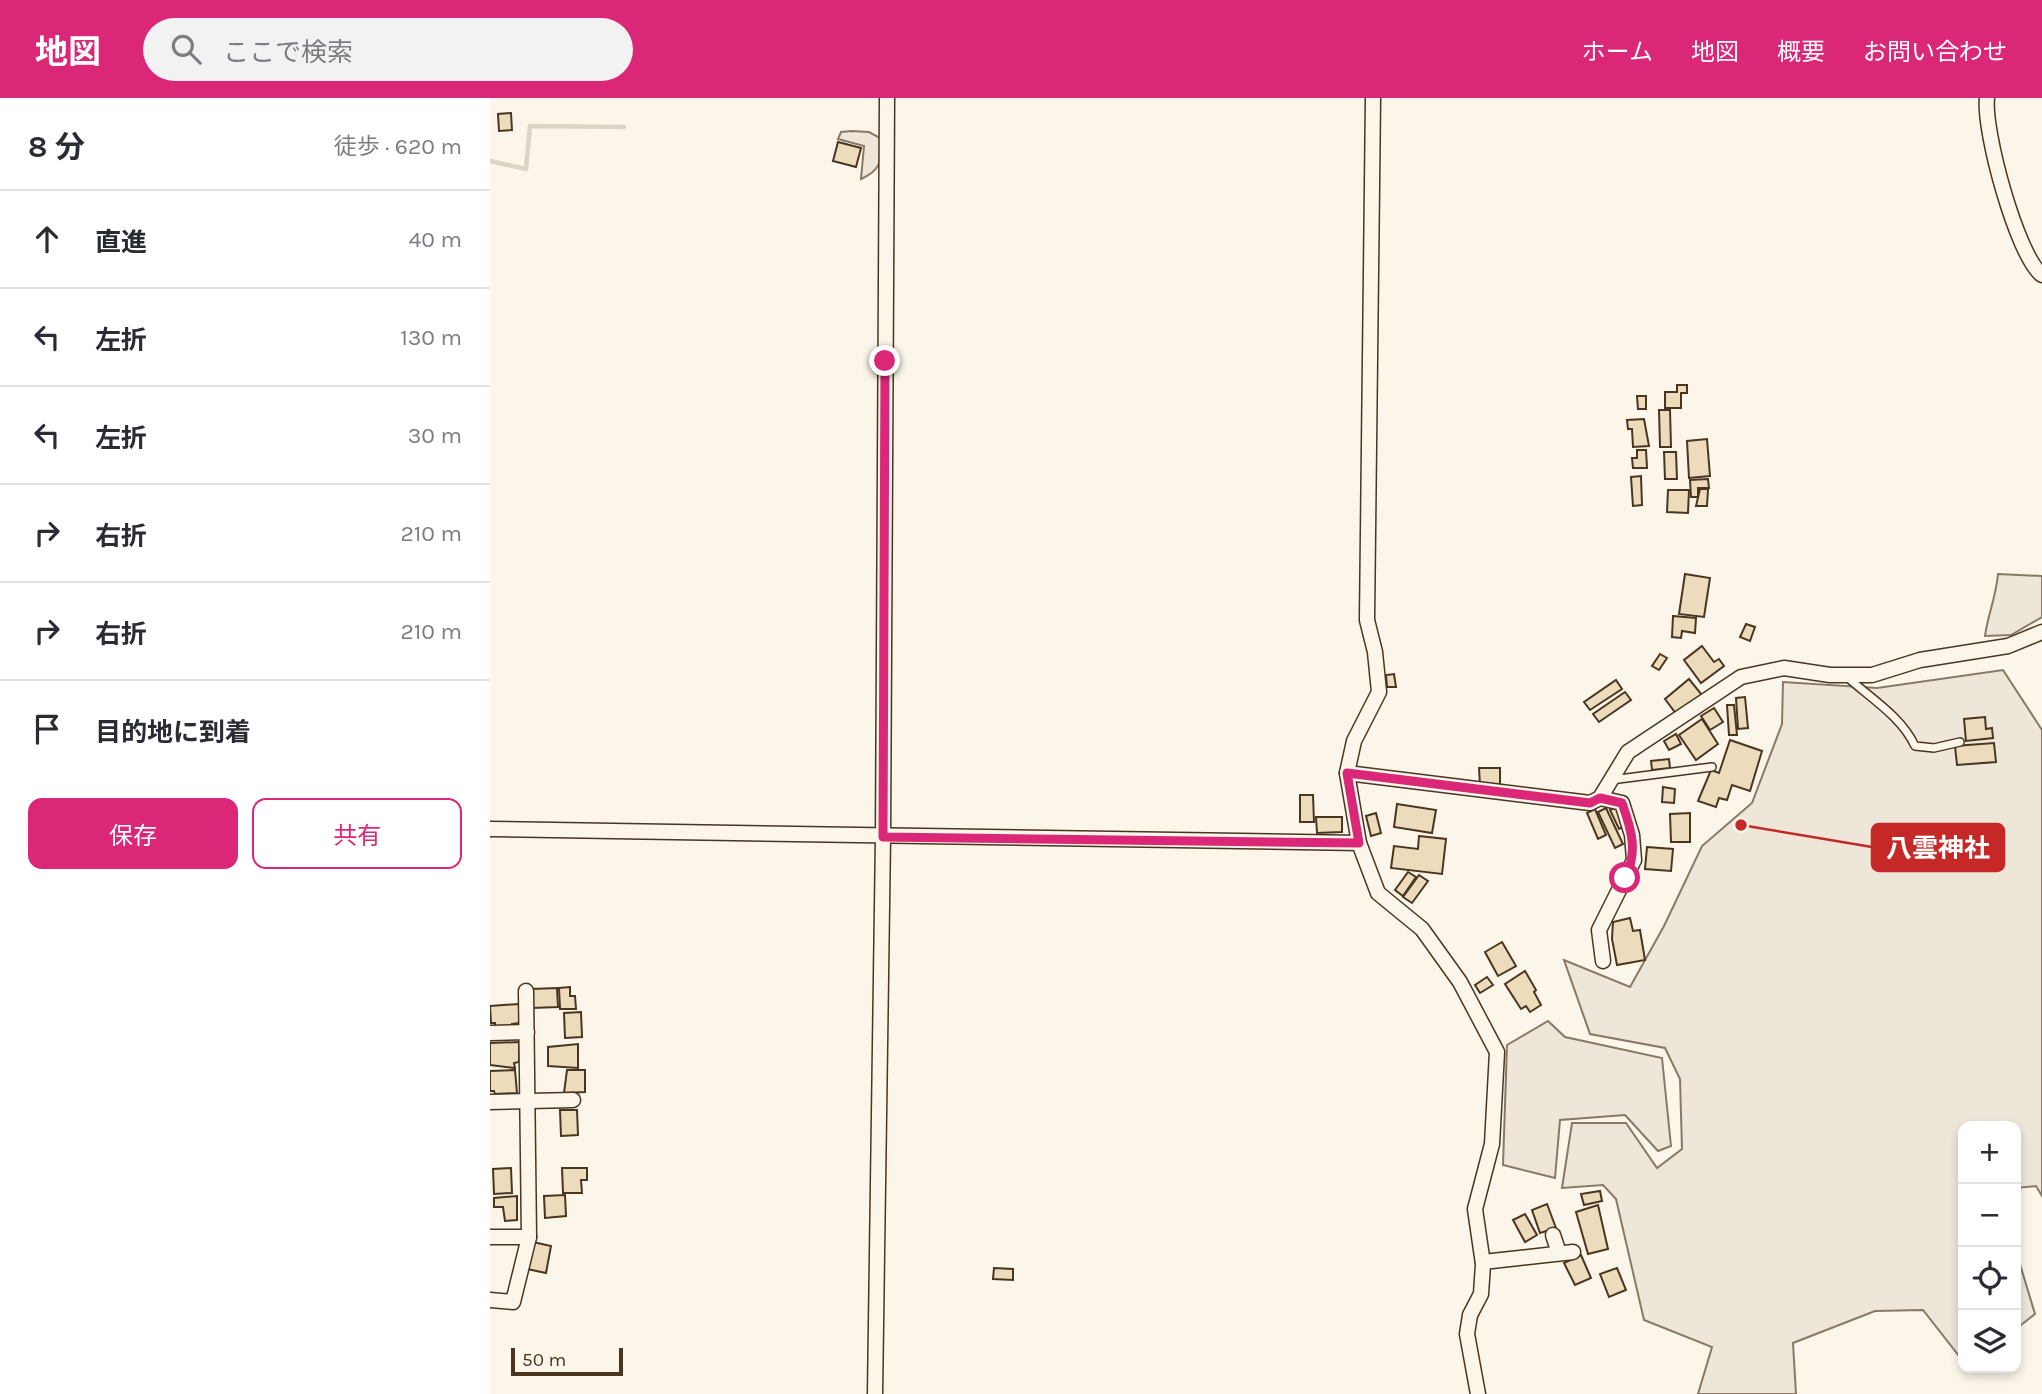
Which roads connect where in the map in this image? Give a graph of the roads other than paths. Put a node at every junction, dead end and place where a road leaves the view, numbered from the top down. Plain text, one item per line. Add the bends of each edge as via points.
1 (887, 98) edge
2 (1373, 98) edge
3 (1987, 98) edge
4 (2042, 275) edge
5 (2042, 632) edge
6 (1846, 675) junction
7 (1959, 742) dead end
8 (1712, 766) dead end
9 (1347, 773) junction
10 (1611, 780) junction
11 (1600, 798) junction
12 (490, 830) edge
13 (883, 837) junction
14 (1359, 843) junction
15 (1603, 961) dead end
16 (526, 991) dead end
17 (527, 1032) junction
18 (490, 1033) edge
19 (573, 1100) dead end
20 (529, 1101) junction
21 (490, 1102) edge
22 (1553, 1235) dead end
23 (490, 1237) edge
24 (529, 1237) junction
25 (1483, 1262) junction
26 (490, 1300) edge
27 (875, 1394) edge
28 (1478, 1394) edge

1 - 13 street
2 - 9 street via 1367,620 1379,692 1354,741
3 - 4 street via 1995,156 2017,232 2032,267
5 - 6 street via 2008,646 1920,660 1872,676
6 - 7 lane via 1893,716 1915,746 1934,748
6 - 10 street via 1784,668 1741,677 1628,752
8 - 10 lane
9 - 11 street via 1590,803
9 - 14 street
10 - 11 street
11 - 15 street via 1622,803 1634,860 1599,930
12 - 13 street
13 - 14 street
13 - 27 street
14 - 25 street via 1378,893 1422,929 1460,982 1497,1052 1492,1143 1475,1209
16 - 17 street
17 - 18 street
17 - 20 street
19 - 20 street
20 - 21 street
20 - 24 street
22 - 25 street via 1566,1252
23 - 24 street
24 - 26 street via 513,1302
25 - 28 street via 1481,1294 1467,1334

